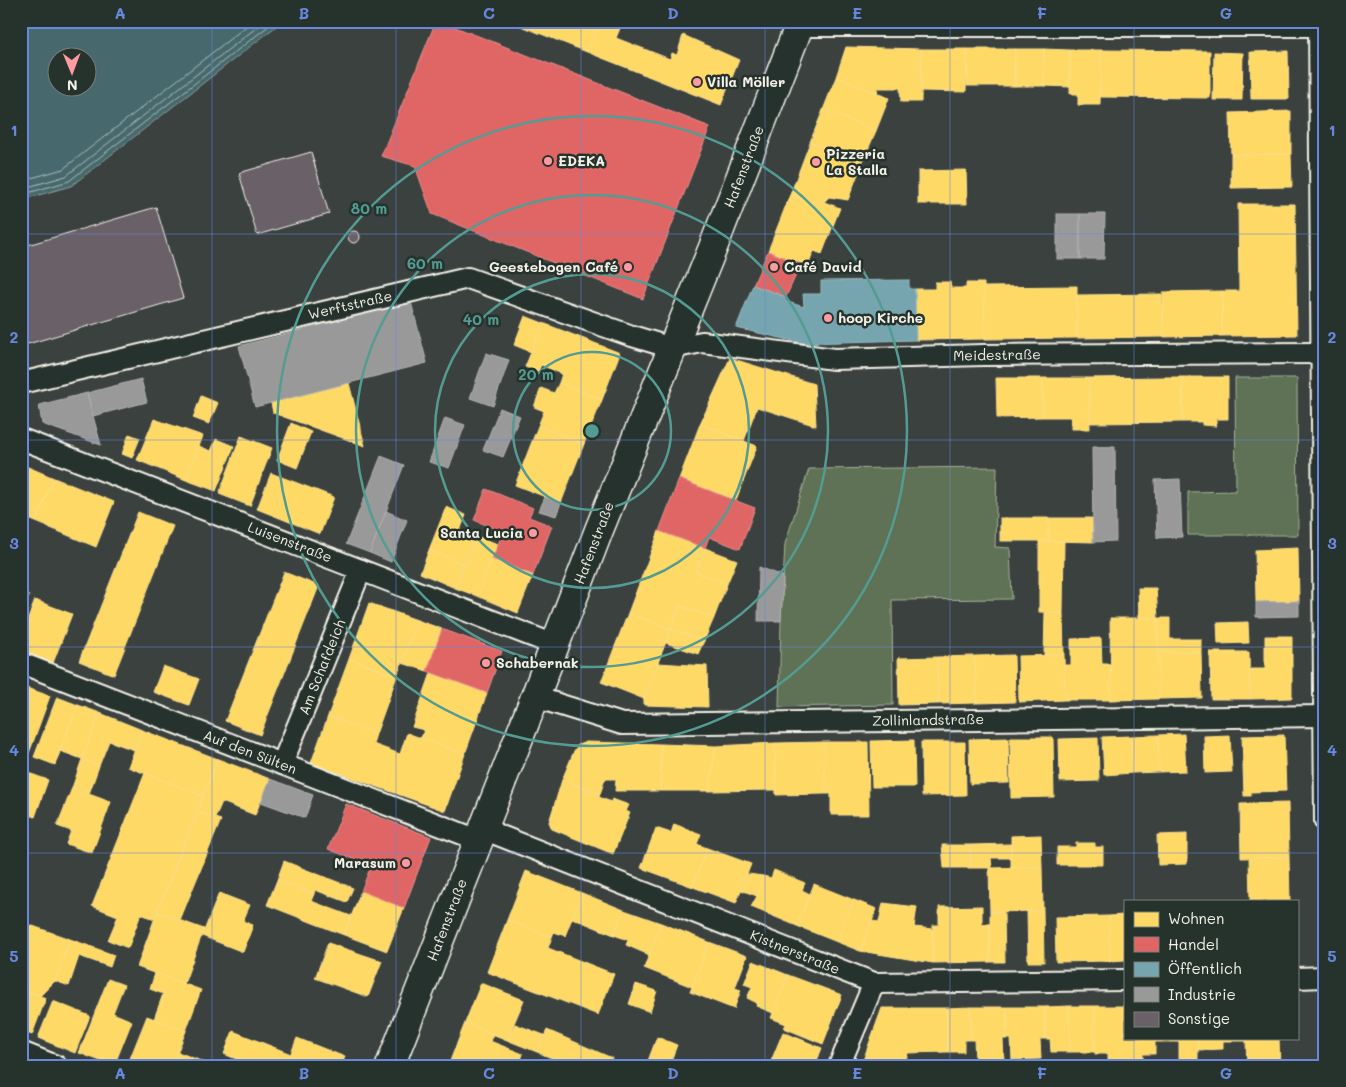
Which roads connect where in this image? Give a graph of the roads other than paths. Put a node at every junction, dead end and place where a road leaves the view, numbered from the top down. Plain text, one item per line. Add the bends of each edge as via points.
1 (800, 24) edge
2 (1117, 24) edge
3 (1321, 24) edge
4 (672, 348) junction
5 (1323, 353) edge
6 (21, 383) edge
7 (24, 440) dead end
8 (361, 570) junction
9 (555, 645) junction
10 (21, 663) edge
11 (535, 698) junction
12 (1324, 716) edge
13 (282, 764) junction
14 (1325, 821) edge
15 (481, 835) junction
16 (1325, 977) edge
17 (1298, 978) edge
18 (1124, 980) edge
19 (874, 983) junction
20 (21, 1052) edge
21 (56, 1066) edge
22 (390, 1066) edge
23 (839, 1066) edge

1 - 2 street
1 - 4 main road, Hafenstraße
2 - 3 street
3 - 5 street
4 - 5 street, Meidestraße via 702,342 834,359
4 - 6 street, Werftstraße via 468,278
4 - 9 main road, Hafenstraße
5 - 12 street
7 - 8 street, Luisenstraße
8 - 9 street, Luisenstraße
8 - 13 street, Am Schafdeich
9 - 11 main road, Hafenstraße
10 - 13 street, Auf den Sülten
11 - 12 street, Zollinlandstraße via 622,724
11 - 15 main road, Hafenstraße
12 - 14 street
13 - 15 street, Auf den Sülten
15 - 19 street, Kistnerstraße
15 - 22 main road, Hafenstraße
16 - 17 street
18 - 19 street, Kistnerstraße
19 - 23 street
20 - 21 street

